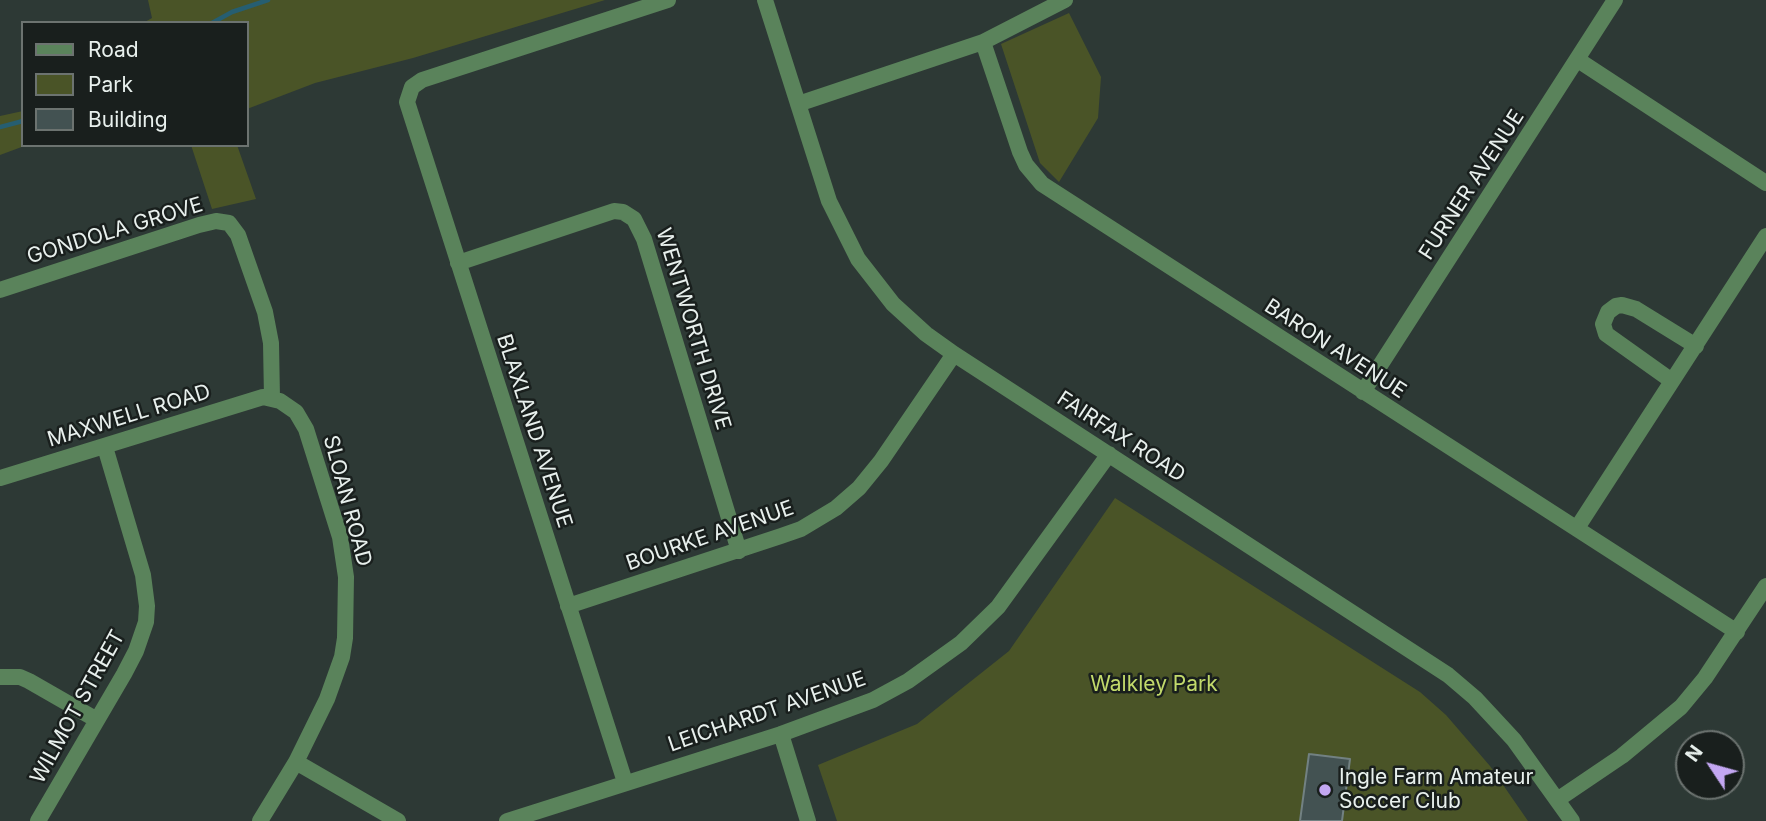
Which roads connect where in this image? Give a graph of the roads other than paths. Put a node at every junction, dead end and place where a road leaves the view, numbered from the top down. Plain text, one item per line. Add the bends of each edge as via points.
1 (668, 0) edge
2 (765, 0) edge
3 (1065, 0) edge
4 (1615, 0) edge
5 (983, 42) junction
6 (1578, 60) junction
7 (798, 104) junction
8 (1766, 183) edge
9 (1766, 236) edge
10 (458, 262) junction
11 (0, 290) edge
12 (1696, 346) junction
13 (954, 354) junction
14 (1672, 381) junction
15 (1363, 392) junction
16 (272, 398) junction
17 (105, 447) junction
18 (1109, 454) junction
19 (0, 478) edge
20 (1577, 528) junction
21 (739, 551) junction
22 (1766, 586) edge
23 (568, 606) junction
24 (1737, 632) junction
25 (0, 677) edge
26 (97, 720) junction
27 (781, 734) junction
28 (296, 762) junction
29 (625, 782) junction
30 (1557, 800) junction
31 (38, 821) edge
32 (260, 821) edge
33 (398, 821) edge
34 (507, 821) edge
35 (808, 821) edge
36 (1572, 821) edge

1 - 10 street, BLAXLAND AVENUE via 432,76 409,92 408,109
2 - 7 street, FAIRFAX ROAD
3 - 5 street
4 - 6 street, FURNER AVENUE
5 - 7 street
5 - 15 street, BARON AVENUE via 1020,152 1042,184
6 - 8 street
6 - 15 street, FURNER AVENUE
7 - 13 street, FAIRFAX ROAD via 830,201 858,259 893,304
9 - 12 street
10 - 21 street, WENTWORTH DRIVE via 614,211 634,219 644,239
10 - 23 street, BLAXLAND AVENUE
11 - 16 street, GONDOLA GROVE via 199,225 229,223 238,235 265,312
12 - 14 street
12 - 14 street via 1636,309 1622,305 1608,312 1603,324 1606,334
13 - 18 street, FAIRFAX ROAD
13 - 21 street, BOURKE AVENUE via 881,461 848,498 801,528
14 - 20 street
15 - 20 street, BARON AVENUE
16 - 17 street, MAXWELL ROAD via 242,403
16 - 28 street, SLOAN ROAD via 296,412 306,429 340,537 346,577 342,657
17 - 19 street, MAXWELL ROAD
17 - 26 street, WILMOT STREET via 139,557 147,606 136,651
18 - 27 street, LEICHARDT AVENUE via 1018,582 961,643 873,700
18 - 30 street, FAIRFAX ROAD via 1448,676 1500,723
20 - 24 street, BARON AVENUE
21 - 23 street, BOURKE AVENUE
22 - 24 street
23 - 29 street, BLAXLAND AVENUE
24 - 30 street via 1671,718
25 - 26 street via 20,677
26 - 31 street, WILMOT STREET
27 - 29 street, LEICHARDT AVENUE
27 - 35 street
28 - 32 street, SLOAN ROAD
28 - 33 street
29 - 34 street, LEICHARDT AVENUE
30 - 36 street, FAIRFAX ROAD

